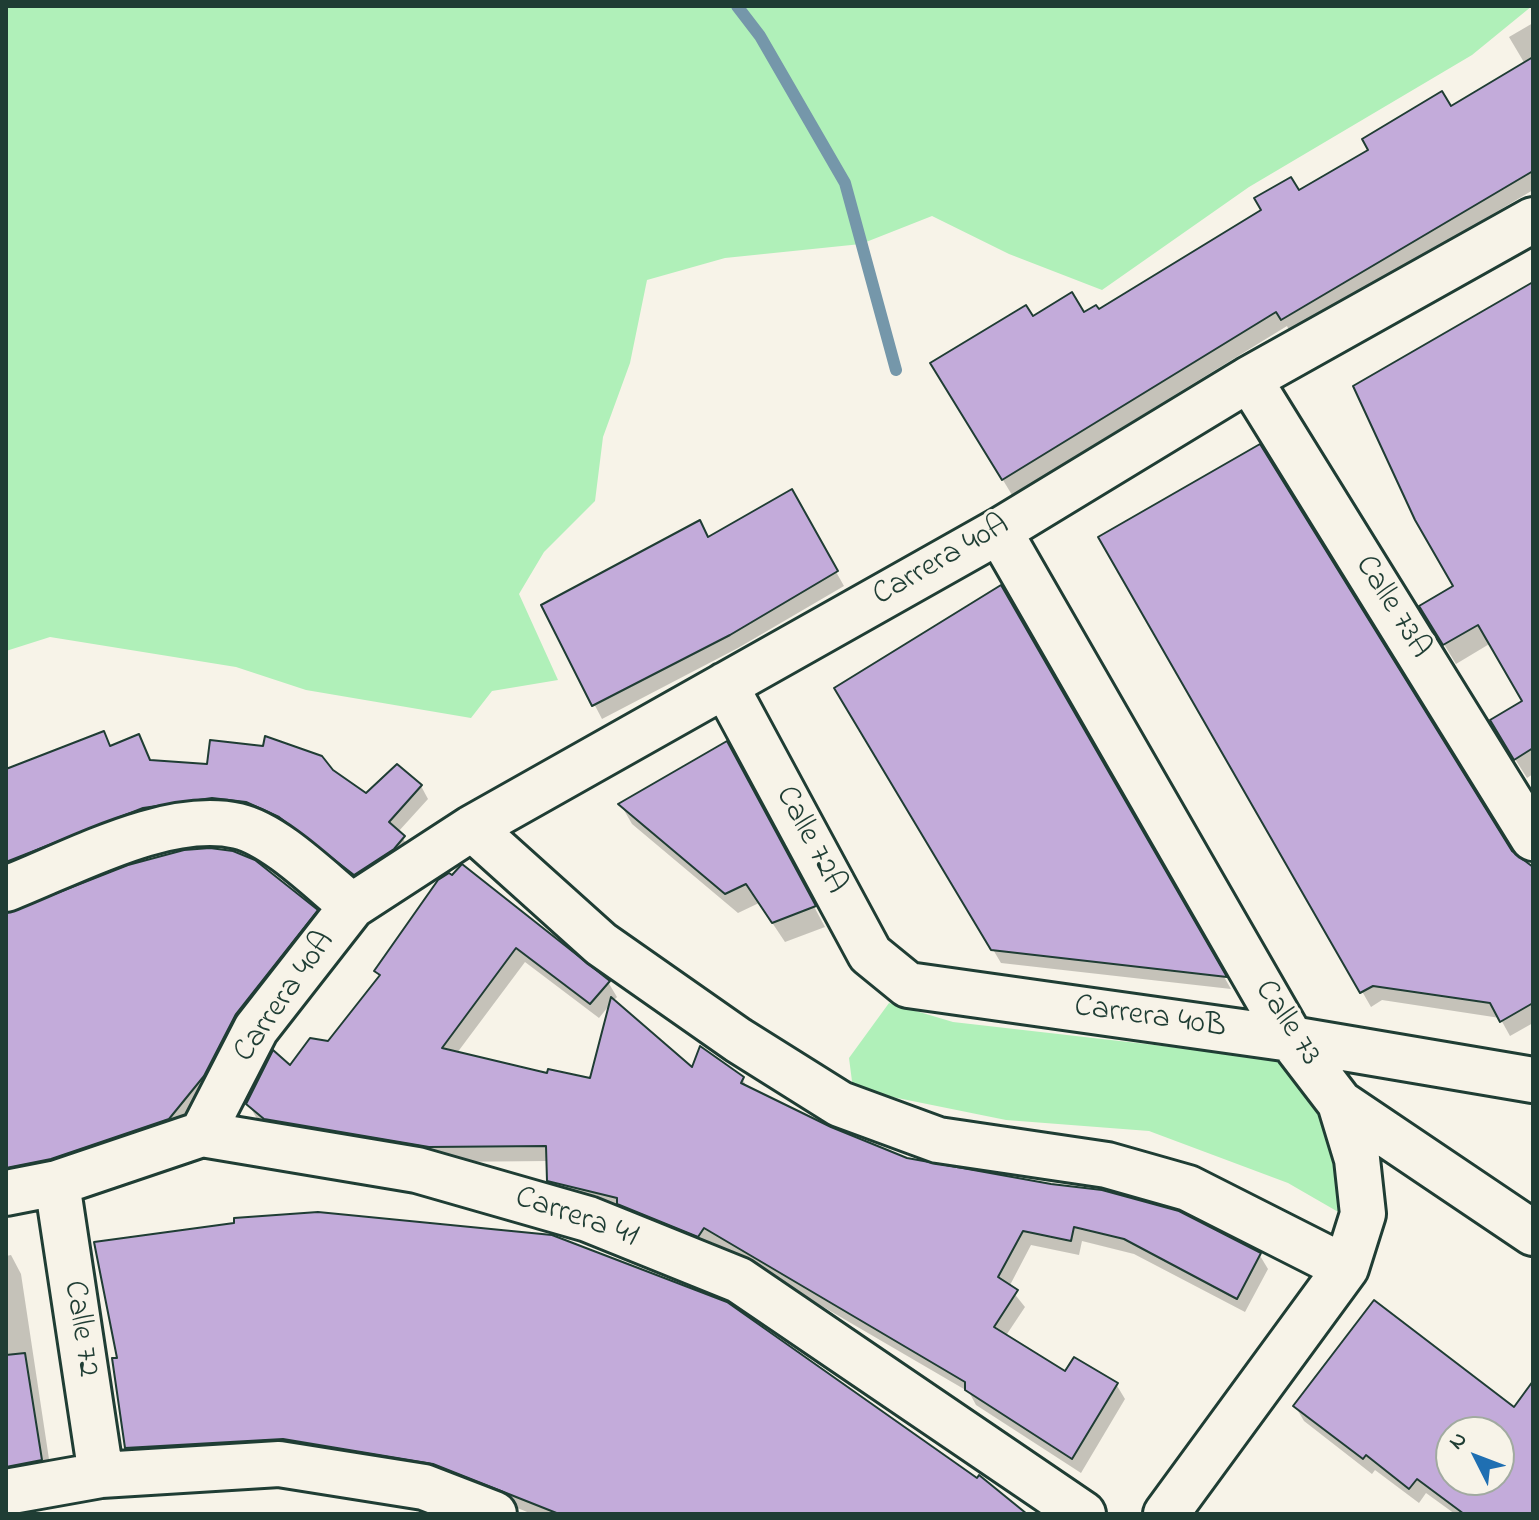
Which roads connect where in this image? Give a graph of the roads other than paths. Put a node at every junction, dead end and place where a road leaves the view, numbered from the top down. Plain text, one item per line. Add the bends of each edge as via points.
1 (1532, 223) edge
2 (1249, 379) junction
3 (999, 531) junction
4 (725, 685) junction
5 (472, 828) junction
6 (1533, 838) edge
7 (6, 889) edge
8 (352, 906) junction
9 (908, 985) joint
10 (1291, 1039) junction
11 (1533, 1080) edge
12 (1340, 1103) junction
13 (202, 1134) junction
14 (57, 1183) junction
15 (6, 1193) edge
16 (1533, 1233) edge
17 (1346, 1268) junction
18 (101, 1475) junction
19 (6, 1492) edge
20 (494, 1514) edge
21 (1083, 1514) edge
22 (1166, 1514) edge

1 - 2 street, Carrera 40A
2 - 3 street, Carrera 40A
2 - 6 street, Calle 73A
3 - 4 street, Carrera 40A
3 - 10 street, Calle 73
4 - 5 street, Carrera 40A
4 - 9 street, Calle 72A via 870,954
5 - 8 street, Carrera 40A
5 - 17 street via 601,944 840,1104 938,1140 1107,1165 1188,1188
7 - 8 street, Carrera 40A via 182,823 239,826 281,849
8 - 13 street, Carrera 40A via 256,1029
9 - 10 street, Carrera 40B
10 - 11 street, Carrera 40B
10 - 12 street, Calle 73
12 - 16 street
12 - 17 street, Calle 73 via 1357,1159 1363,1214
13 - 14 street, Carrera 41
13 - 21 street, Carrera 41 via 417,1170 588,1219 739,1280
14 - 15 street, Carrera 41
14 - 18 street, Calle 72
17 - 22 street, Calle 73
18 - 19 street
18 - 20 street via 279,1464 424,1487

